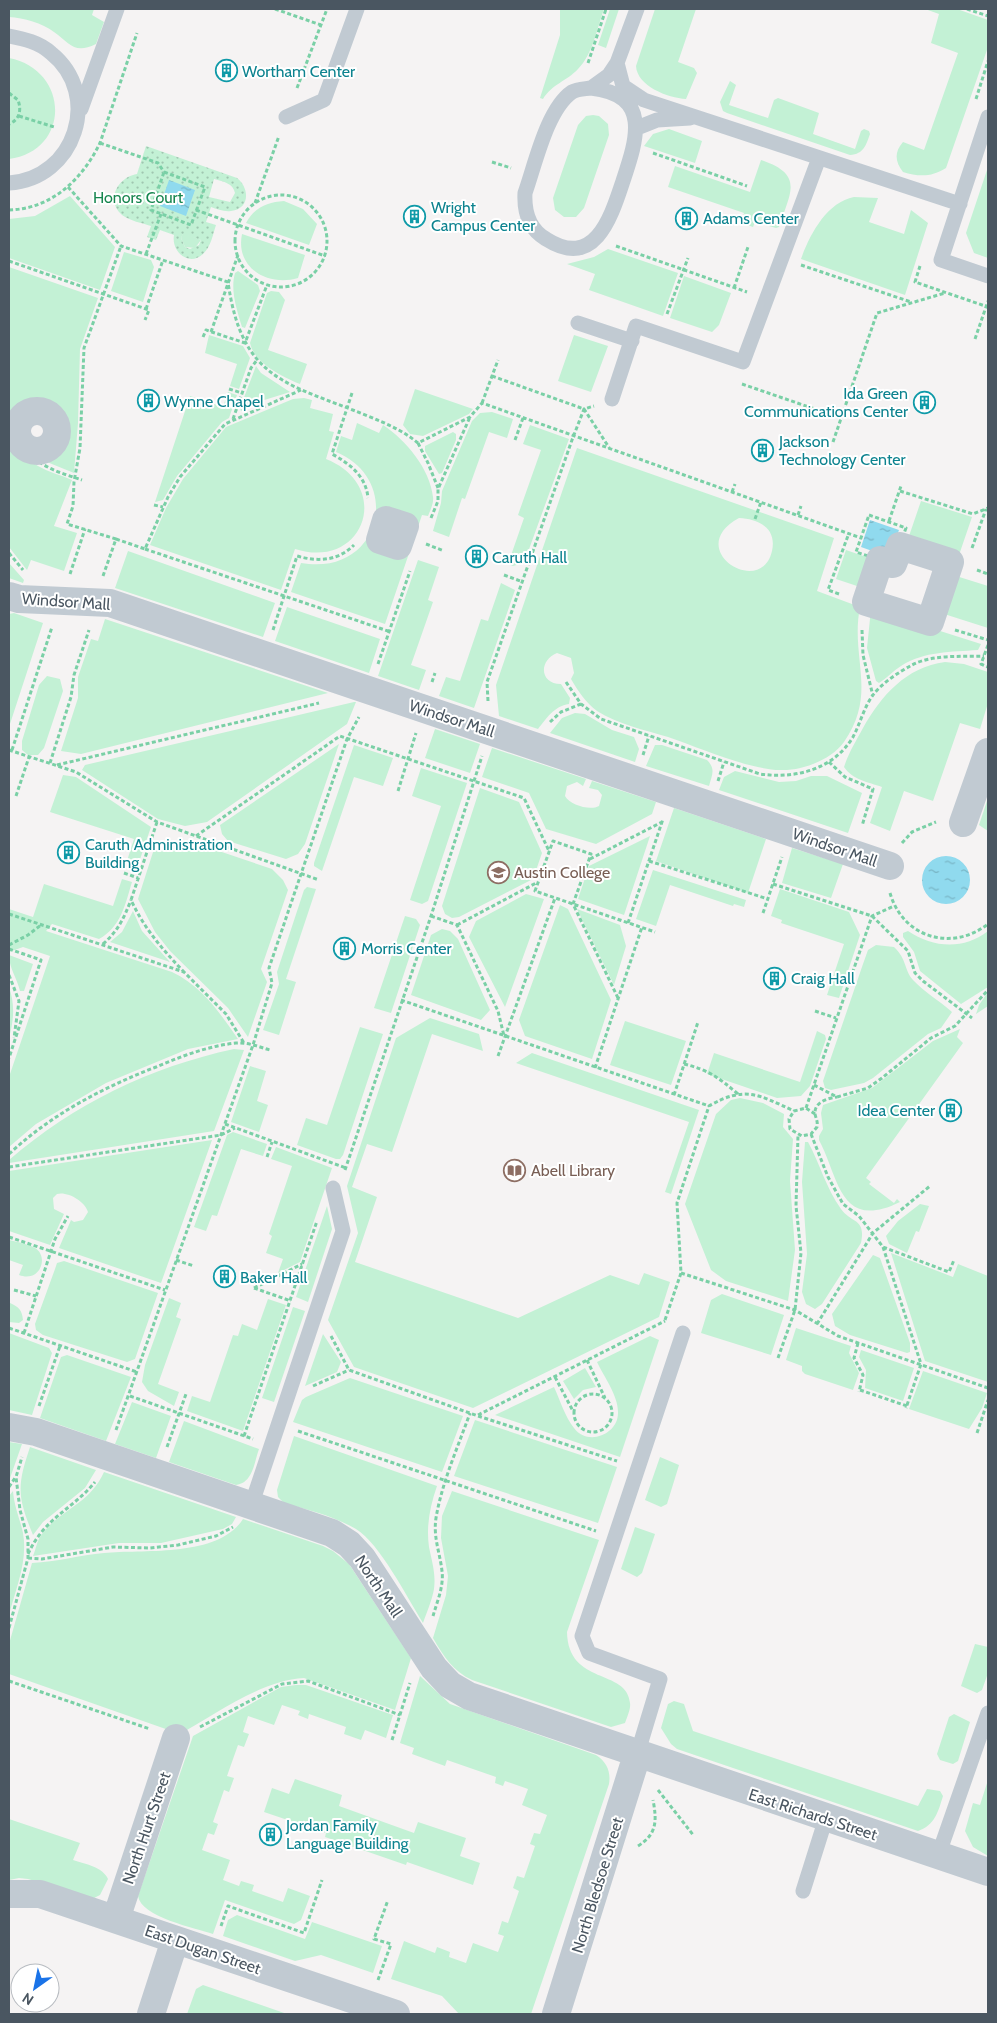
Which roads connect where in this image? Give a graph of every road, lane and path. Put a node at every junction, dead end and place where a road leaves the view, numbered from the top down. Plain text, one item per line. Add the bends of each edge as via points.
1 (117, 9) edge
2 (275, 9) edge
3 (327, 9) edge
4 (357, 9) edge
5 (637, 9) edge
6 (967, 9) edge
7 (975, 10) edge
8 (988, 16) edge
9 (321, 25) junction
10 (9, 36) edge
11 (617, 63) junction
12 (591, 88) junction
13 (9, 93) edge
14 (78, 115) junction
15 (19, 116) junction
16 (286, 117) junction
17 (697, 117) junction
18 (988, 117) edge
19 (9, 124) edge
20 (637, 128) junction
21 (74, 134) junction
22 (100, 143) dead end
23 (634, 147) junction
24 (819, 158) junction
25 (492, 162) dead end
26 (514, 169) dead end
27 (164, 172) junction
28 (9, 183) edge
29 (747, 186) dead end
30 (68, 187) dead end
31 (255, 204) junction
32 (960, 204) junction
33 (196, 210) junction
34 (161, 214) junction
35 (238, 226) junction
36 (608, 243) dead end
37 (121, 246) junction
38 (747, 247) dead end
39 (146, 254) junction
40 (238, 255) junction
41 (324, 257) junction
42 (688, 258) dead end
43 (782, 258) junction
44 (163, 260) junction
45 (9, 261) edge
46 (684, 270) junction
47 (988, 276) edge
48 (228, 282) junction
49 (267, 285) junction
50 (734, 288) junction
51 (945, 293) dead end
52 (103, 294) junction
53 (767, 299) junction
54 (988, 301) edge
55 (912, 302) junction
56 (146, 309) junction
57 (145, 320) dead end
58 (578, 323) dead end
59 (211, 332) junction
60 (660, 333) junction
61 (203, 337) dead end
62 (975, 339) dead end
63 (632, 341) junction
64 (245, 343) junction
65 (257, 360) junction
66 (498, 360) dead end
67 (492, 376) junction
68 (229, 389) dead end
69 (302, 390) junction
70 (242, 393) junction
71 (352, 393) dead end
72 (612, 399) dead end
73 (482, 403) junction
74 (348, 407) junction
75 (584, 409) junction
76 (470, 417) junction
77 (523, 418) junction
78 (233, 420) junction
79 (574, 436) junction
80 (515, 440) dead end
81 (23, 442) junction
82 (833, 442) dead end
83 (418, 443) junction
84 (611, 450) junction
85 (75, 478) junction
86 (82, 480) dead end
87 (735, 484) dead end
88 (902, 486) dead end
89 (438, 489) junction
90 (900, 491) junction
91 (732, 492) junction
92 (369, 501) dead end
93 (761, 502) junction
94 (154, 505) dead end
95 (801, 506) dead end
96 (163, 507) junction
97 (987, 508) edge
98 (798, 515) junction
99 (755, 519) dead end
100 (889, 522) dead end
101 (427, 526) dead end
102 (86, 529) junction
103 (849, 533) junction
104 (861, 538) dead end
105 (116, 539) junction
106 (359, 540) dead end
107 (145, 549) junction
108 (972, 550) dead end
109 (444, 551) dead end
110 (504, 575) dead end
111 (523, 582) junction
112 (9, 596) edge
113 (285, 596) junction
114 (61, 601) junction
115 (99, 602) junction
116 (388, 631) junction
117 (988, 645) edge
118 (264, 655) junction
119 (984, 656) junction
120 (988, 667) edge
121 (566, 682) dead end
122 (371, 691) junction
123 (873, 696) junction
124 (323, 702) dead end
125 (581, 704) junction
126 (489, 730) junction
127 (347, 739) junction
128 (539, 747) junction
129 (10, 750) edge
130 (988, 752) edge
131 (29, 757) junction
132 (408, 758) junction
133 (829, 762) junction
134 (50, 763) junction
135 (56, 765) junction
136 (476, 781) junction
137 (398, 791) dead end
138 (672, 792) junction
139 (16, 796) dead end
140 (157, 822) junction
141 (662, 822) junction
142 (963, 823) dead end
143 (866, 827) dead end
144 (790, 832) junction
145 (912, 832) dead end
146 (196, 836) junction
147 (896, 850) junction
148 (549, 851) junction
149 (589, 859) junction
150 (649, 861) junction
151 (124, 872) dead end
152 (301, 875) junction
153 (138, 878) junction
154 (320, 880) dead end
155 (538, 882) junction
156 (773, 884) junction
157 (555, 898) junction
158 (768, 899) junction
159 (131, 900) junction
160 (574, 904) junction
161 (894, 906) junction
162 (763, 913) dead end
163 (9, 914) edge
164 (431, 916) junction
165 (872, 916) junction
166 (628, 923) junction
167 (988, 924) edge
168 (42, 925) junction
169 (458, 925) junction
170 (642, 928) junction
171 (654, 932) dead end
172 (102, 944) junction
173 (9, 945) edge
174 (9, 949) edge
175 (184, 972) junction
176 (9, 975) edge
177 (988, 990) edge
178 (618, 998) junction
179 (401, 1000) junction
180 (815, 1011) dead end
181 (966, 1014) junction
182 (836, 1018) junction
183 (972, 1018) dead end
184 (698, 1022) dead end
185 (504, 1037) junction
186 (245, 1044) junction
187 (253, 1045) junction
188 (13, 1046) junction
189 (270, 1050) dead end
190 (498, 1056) dead end
191 (9, 1058) edge
192 (684, 1064) junction
193 (595, 1068) junction
194 (814, 1085) junction
195 (674, 1094) junction
196 (739, 1094) junction
197 (837, 1097) junction
198 (709, 1106) junction
199 (806, 1108) junction
200 (794, 1111) junction
201 (815, 1114) junction
202 (225, 1124) junction
203 (235, 1128) junction
204 (811, 1134) junction
205 (221, 1135) junction
206 (798, 1135) junction
207 (272, 1142) junction
208 (9, 1154) edge
209 (266, 1157) dead end
210 (9, 1168) edge
211 (346, 1168) junction
212 (930, 1186) dead end
213 (333, 1188) junction
214 (68, 1216) dead end
215 (873, 1232) junction
216 (9, 1237) edge
217 (883, 1246) junction
218 (51, 1251) junction
219 (176, 1260) junction
220 (954, 1260) dead end
221 (303, 1264) junction
222 (194, 1266) dead end
223 (680, 1272) junction
224 (14, 1290) dead end
225 (165, 1290) junction
226 (36, 1296) junction
227 (291, 1301) junction
228 (316, 1310) junction
229 (794, 1310) junction
230 (817, 1324) junction
231 (9, 1328) edge
232 (24, 1333) junction
233 (683, 1333) dead end
234 (858, 1343) junction
235 (60, 1346) junction
236 (778, 1358) dead end
237 (587, 1360) junction
238 (921, 1364) junction
239 (350, 1370) junction
240 (136, 1372) junction
241 (555, 1377) junction
242 (988, 1388) edge
243 (186, 1394) dead end
244 (130, 1396) junction
245 (289, 1396) junction
246 (605, 1399) junction
247 (988, 1400) edge
248 (574, 1412) junction
249 (179, 1413) junction
250 (470, 1413) junction
251 (478, 1416) junction
252 (279, 1424) junction
253 (20, 1429) edge
254 (977, 1433) dead end
255 (244, 1436) junction
256 (272, 1446) junction
257 (106, 1456) junction
258 (623, 1463) dead end
259 (157, 1474) junction
260 (16, 1477) junction
261 (445, 1481) junction
262 (9, 1487) edge
263 (248, 1505) junction
264 (615, 1538) junction
265 (28, 1556) junction
266 (9, 1628) edge
267 (422, 1649) junction
268 (9, 1681) edge
269 (52, 1696) junction
270 (51, 1701) dead end
271 (988, 1712) edge
272 (400, 1715) junction
273 (119, 1718) junction
274 (117, 1723) dead end
275 (176, 1738) junction
276 (392, 1740) dead end
277 (637, 1755) junction
278 (661, 1784) dead end
279 (656, 1787) junction
280 (826, 1818) junction
281 (694, 1836) dead end
282 (632, 1849) dead end
283 (938, 1856) junction
284 (988, 1872) edge
285 (322, 1880) dead end
286 (803, 1891) dead end
287 (9, 1894) edge
288 (388, 1900) dead end
289 (116, 1919) junction
290 (175, 1940) junction
291 (212, 1952) junction
292 (370, 2005) junction
293 (150, 2014) edge
294 (396, 2014) edge
295 (556, 2014) edge

1 - 14 lane
2 - 9 path
3 - 9 path
4 - 16 lane via 324,100
5 - 11 lane
6 - 7 path
7 - 8 path
9 - 16 path
10 - 14 lane via 31,40 62,64 76,92
11 - 12 lane via 609,75
11 - 17 lane via 623,86 644,100
12 - 20 lane via 608,90 623,99 633,112
12 - 23 lane via 574,91 561,103 552,118 529,184 524,206 529,222 540,236 555,245 575,247 591,243 602,233 611,218
13 - 15 path via 18,100
14 - 21 lane
15 - 19 path
15 - 21 path
16 - 31 path
17 - 20 lane via 657,120
17 - 24 lane
18 - 32 lane
20 - 23 lane
21 - 28 lane via 61,158 43,174
22 - 27 path via 158,163
23 - 29 path
24 - 32 lane
24 - 43 lane
25 - 26 path
27 - 33 path via 205,187
27 - 34 path via 151,210
30 - 37 path
31 - 35 path via 244,214
31 - 41 path via 282,196 297,198 310,206 321,218 327,233
32 - 47 lane via 941,260
33 - 34 path via 191,225
33 - 35 path
34 - 39 path
35 - 40 path via 235,241
35 - 41 path
36 - 46 path
37 - 39 path
37 - 52 path
38 - 50 path
39 - 44 path
40 - 48 path
40 - 49 path via 244,268
41 - 49 path via 312,276 298,284 283,288
42 - 46 path
43 - 53 lane
43 - 55 path
44 - 48 path
44 - 56 path
45 - 52 path
46 - 50 path
46 - 60 path
48 - 59 path
48 - 64 path via 231,304
49 - 64 path
50 - 53 path
51 - 55 path
52 - 56 path
52 - 85 path via 84,348 80,448
53 - 60 lane via 743,362
54 - 62 path
55 - 82 path via 877,313
56 - 57 path via 149,310
58 - 63 lane
59 - 61 path via 206,330
59 - 64 path
60 - 63 lane via 636,326
63 - 72 lane
64 - 65 path
65 - 69 path via 273,375
65 - 70 path
66 - 67 path
67 - 73 path
67 - 75 path
68 - 70 path
69 - 74 path
69 - 78 path
70 - 78 path
71 - 74 path
73 - 76 path
73 - 77 path
74 - 83 path via 402,430
74 - 92 path via 332,454 349,464 361,477
75 - 79 path
75 - 84 path
76 - 83 path
76 - 89 path
77 - 79 path
77 - 80 path
78 - 96 path via 225,424 180,477
79 - 84 path
79 - 111 path
81 - 81 path via 43,447 51,440 52,424 45,416 34,415 24,420 21,425
81 - 85 path via 29,455 40,463
83 - 89 path
84 - 91 path
85 - 86 path
85 - 102 path via 73,506 67,524
87 - 91 path
88 - 90 path
89 - 101 path via 438,501
90 - 97 path via 973,514
90 - 100 path
91 - 93 path
93 - 98 path
93 - 99 path
94 - 96 path
95 - 98 path
96 - 107 path
97 - 108 path
98 - 103 path
102 - 105 path
102 - 114 path
103 - 104 path
103 - 123 path via 828,590 866,602 861,633
105 - 107 path
105 - 115 path via 101,583
106 - 113 path via 347,552 335,557 310,560 297,556
107 - 113 path
109 - 116 path via 410,552
110 - 111 path
111 - 126 path via 487,682
112 - 114 street, Windsor Mall
113 - 116 path
113 - 118 path
114 - 115 street, Windsor Mall
114 - 129 path
115 - 118 street, Windsor Mall
115 - 134 path via 74,675 72,697
116 - 122 path
117 - 119 path
118 - 122 street, Windsor Mall
119 - 120 path via 980,664
119 - 123 path via 930,658 898,674
121 - 125 path
122 - 126 street, Windsor Mall
122 - 127 path
123 - 133 path via 852,738
124 - 135 path
125 - 128 path via 551,719
125 - 133 path via 614,725 760,774 793,775
126 - 128 street, Windsor Mall
126 - 136 path
127 - 132 path
127 - 146 path via 340,736
127 - 152 path
128 - 138 street, Windsor Mall
129 - 131 path
130 - 142 street
131 - 134 path
131 - 139 path
132 - 136 path
132 - 137 path
133 - 143 path via 845,777 873,789 861,826
134 - 135 path
135 - 140 path via 76,772
136 - 148 path via 524,798
136 - 164 path
138 - 141 path
138 - 144 street, Windsor Mall
140 - 146 path
140 - 153 path
141 - 149 path
141 - 150 path
144 - 147 street, Windsor Mall
144 - 156 path
145 - 147 path
146 - 152 path
147 - 161 path via 888,886
148 - 149 path via 553,840 591,854
148 - 155 path
149 - 160 path
150 - 158 path
150 - 166 path
151 - 153 path
152 - 154 path
152 - 187 path via 269,968 272,983
153 - 159 path
155 - 157 path via 535,891
155 - 169 path
156 - 158 path
156 - 165 path
157 - 160 path
157 - 185 path
158 - 162 path
159 - 172 path via 122,924
159 - 175 path via 156,943
160 - 166 path
160 - 178 path
161 - 165 path
161 - 167 path via 906,922 922,934 941,939 960,939
163 - 168 path
164 - 169 path
164 - 179 path
165 - 181 path via 908,951 915,973
165 - 182 path
166 - 170 path
168 - 172 path
168 - 173 path
169 - 185 path via 498,1011
170 - 171 path
170 - 178 path
172 - 175 path
174 - 188 path via 42,960
175 - 186 path via 226,1014
176 - 188 path via 19,1001
177 - 181 path
178 - 193 path
179 - 185 path
179 - 211 path
180 - 182 path
181 - 183 path
181 - 197 path via 955,1026 931,1038 868,1088
182 - 194 path
184 - 192 path
185 - 190 path
185 - 193 path
186 - 187 path
186 - 208 path via 192,1052 127,1078 57,1116
187 - 189 path
187 - 202 path
188 - 191 path
192 - 195 path
192 - 196 path via 705,1069
193 - 195 path
194 - 197 path
194 - 199 path
195 - 198 path
196 - 198 path via 727,1095
196 - 200 path via 748,1093
197 - 201 path via 824,1099
198 - 223 path via 677,1203
199 - 200 path
199 - 201 path
200 - 206 path via 790,1114 789,1124
201 - 204 path via 817,1127
202 - 203 path
202 - 205 path
203 - 205 path
203 - 207 path
204 - 206 path
204 - 215 path via 843,1204
205 - 210 path
205 - 219 path
206 - 229 path via 796,1206 801,1253
207 - 209 path
207 - 211 path
211 - 213 path
212 - 215 path
213 - 221 path via 323,1204
213 - 228 lane via 343,1231
214 - 218 path
215 - 217 path
215 - 230 path
216 - 218 path
217 - 220 path via 949,1272
217 - 238 path
218 - 225 path
218 - 226 path
219 - 222 path
219 - 225 path
221 - 227 path
221 - 227 path via 254,1288
223 - 229 path
223 - 237 path via 665,1320
224 - 226 path
225 - 240 path
226 - 232 path
227 - 255 path
228 - 239 path
228 - 245 lane
229 - 230 path
229 - 236 path
230 - 234 path
231 - 232 path
232 - 235 path
233 - 264 lane
234 - 238 path
234 - 238 path via 854,1358 863,1375 859,1391 906,1407
235 - 240 path
235 - 253 path
237 - 241 path
237 - 246 path
238 - 242 path
239 - 245 path
239 - 250 path
240 - 244 path
241 - 248 path
241 - 251 path
243 - 249 path
244 - 249 path
244 - 257 path
245 - 252 lane
246 - 248 path via 588,1394 578,1401
246 - 248 path via 611,1416 600,1431 582,1428 574,1418
247 - 254 path
249 - 255 path
249 - 259 path
250 - 251 path
250 - 261 path
251 - 258 path
252 - 256 lane
252 - 261 path
253 - 257 street, North Mall
253 - 260 path
255 - 256 path
256 - 263 lane
257 - 259 street, North Mall
257 - 265 path via 98,1478 43,1528
259 - 263 street, North Mall
260 - 262 path
260 - 265 path via 28,1539
261 - 264 path
261 - 267 path via 435,1520 442,1572 441,1590
263 - 265 path via 230,1530 178,1546 112,1547 42,1559
263 - 267 street, North Mall via 332,1533 349,1544 362,1558
264 - 277 lane via 582,1636 589,1652 660,1679
265 - 266 path
267 - 272 path
267 - 277 street, North Mall via 450,1685 469,1696
268 - 269 path
269 - 270 path
269 - 273 path
271 - 283 lane
272 - 275 path via 308,1681 296,1681 282,1684 185,1734 182,1740
272 - 276 path
273 - 274 path
273 - 275 path
275 - 289 street, North Hurt Street
277 - 280 street, East Richards Street
277 - 295 street, North Bledsoe Street
278 - 279 path
279 - 281 path
279 - 282 path via 652,1794 653,1831 648,1839
280 - 283 street, East Richards Street
280 - 286 lane
283 - 284 street, East Richards Street
285 - 291 path via 304,1932 228,1906
287 - 289 street, East Dugan Street via 40,1894
288 - 292 path via 374,1939 391,1944
289 - 290 street, East Dugan Street
290 - 291 street, East Dugan Street
290 - 293 street
291 - 292 street, East Dugan Street
292 - 294 street, East Dugan Street

